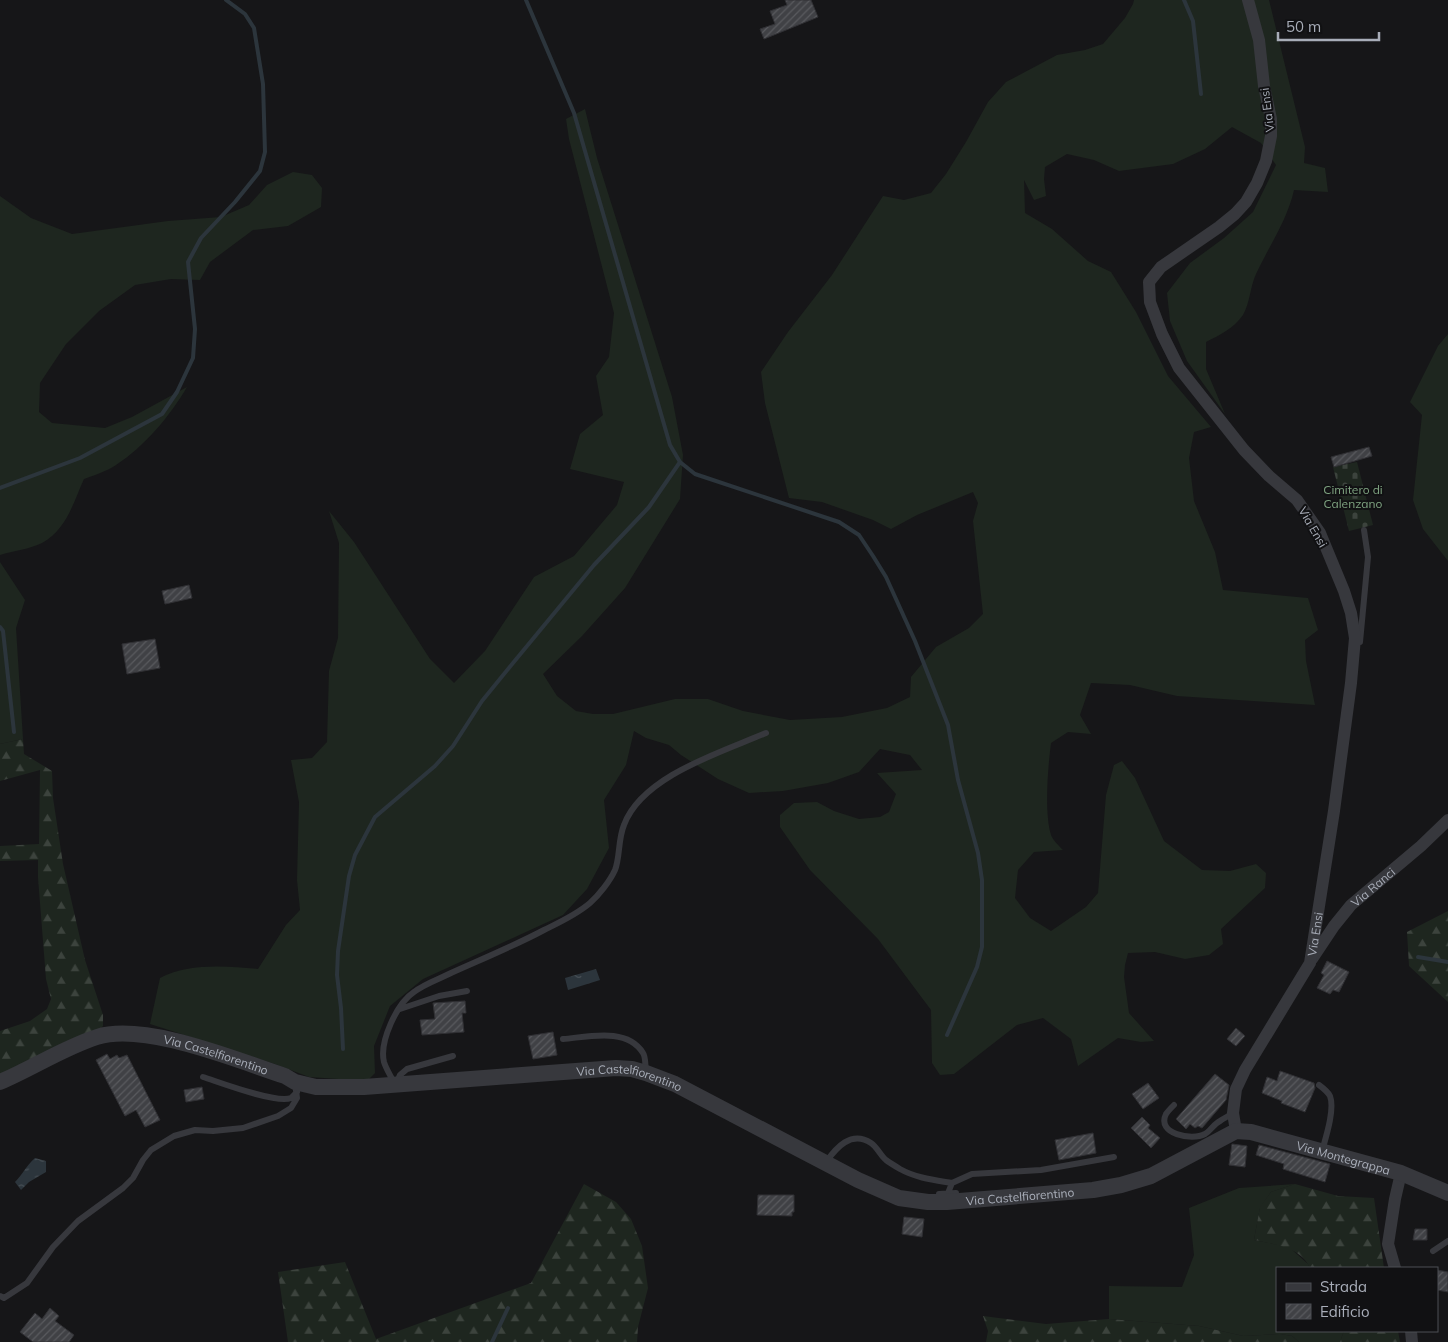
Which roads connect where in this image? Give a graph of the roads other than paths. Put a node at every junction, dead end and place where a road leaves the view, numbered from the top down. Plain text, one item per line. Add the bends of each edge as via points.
1 (1248, 0) edge
2 (1364, 530) dead end
3 (1349, 701) junction
4 (766, 733) dead end
5 (1448, 820) edge
6 (1310, 963) junction
7 (467, 990) dead end
8 (399, 1009) junction
9 (563, 1039) dead end
10 (453, 1056) dead end
11 (646, 1073) junction
12 (203, 1076) dead end
13 (0, 1082) edge
14 (395, 1085) junction
15 (1319, 1085) dead end
16 (296, 1087) junction
17 (1174, 1105) dead end
18 (1233, 1113) junction
19 (1236, 1131) junction
20 (1322, 1152) junction
21 (1114, 1157) dead end
22 (825, 1163) junction
23 (1401, 1173) junction
24 (952, 1183) junction
25 (1448, 1193) edge
26 (948, 1196) junction
27 (1448, 1240) edge
28 (1434, 1251) dead end
29 (1395, 1267) edge
30 (0, 1296) edge

1 - 3 street, Via Ensi via 1259,40 1271,119 1266,161 1246,202 1235,214 1162,267 1149,282 1150,302 1179,368 1244,450 1298,500 1320,533 1351,613 1355,638
2 - 3 lane via 1368,557 1358,668
3 - 6 street, Via Ensi
4 - 8 lane via 686,767 655,787 638,803 624,824 615,870 590,903 573,916 413,992
5 - 6 street, Via Ranci via 1352,905
6 - 18 street, Via Ensi via 1245,1070 1236,1089
7 - 8 lane
8 - 14 lane via 388,1028 384,1046 384,1063
9 - 11 lane via 614,1035 632,1040 644,1054
10 - 14 lane via 407,1069
11 - 14 street, Via Castelfiorentino via 616,1068
11 - 22 street, Via Castelfiorentino via 675,1084
12 - 16 lane via 265,1096 291,1098
13 - 16 street, Via Castelfiorentino via 96,1037 123,1033 194,1046 284,1076
14 - 16 street, Via Castelfiorentino
15 - 20 lane via 1329,1094 1331,1101
16 - 30 lane via 296,1098 291,1108 278,1116 243,1128 195,1130 174,1136 151,1150 133,1178 78,1221 53,1247 27,1283 4,1298
17 - 18 lane via 1166,1114 1165,1123 1179,1136 1204,1134
18 - 19 street, Via Ensi
19 - 20 street, Via Montegrappa via 1251,1132
19 - 26 street, Via Castelfiorentino via 1151,1176 1122,1186 1083,1191
20 - 23 street, Via Montegrappa
21 - 24 lane via 1041,1170 972,1174
22 - 24 lane via 839,1145 858,1139 870,1143 886,1160 901,1169 923,1178
22 - 26 street, Via Castelfiorentino via 899,1198 928,1202
23 - 25 street, Via Montegrappa
23 - 29 street via 1388,1244
24 - 26 lane
27 - 28 lane

